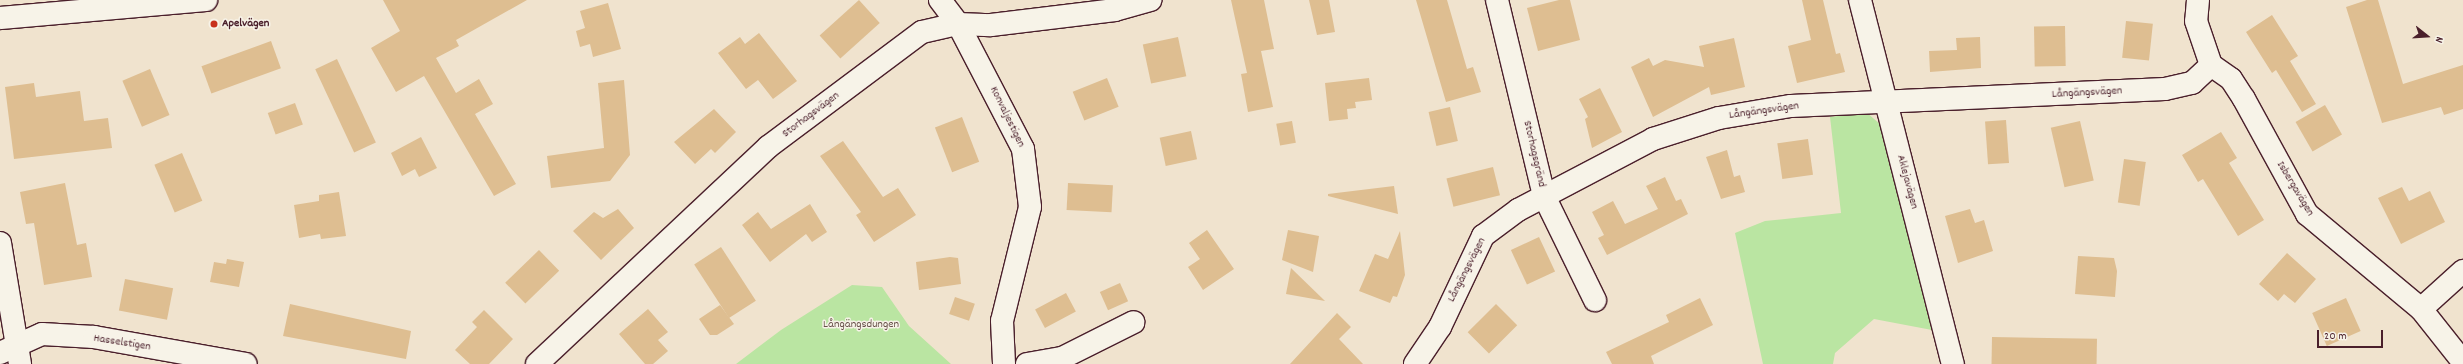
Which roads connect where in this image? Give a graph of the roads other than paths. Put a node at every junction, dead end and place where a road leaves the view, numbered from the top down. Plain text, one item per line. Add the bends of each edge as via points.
1 (206, 0) edge
2 (940, 0) edge
3 (1151, 0) edge
4 (1497, 0) edge
5 (1860, 0) edge
6 (2198, 0) edge
7 (0, 18) edge
8 (958, 24) junction
9 (2211, 65) junction
10 (1886, 101) junction
11 (1544, 196) junction
12 (0, 244) edge
13 (2463, 271) edge
14 (1595, 300) dead end
15 (2421, 309) junction
16 (1134, 322) dead end
17 (12, 353) edge
18 (2463, 362) edge
19 (246, 364) edge
20 (536, 364) edge
21 (1004, 364) edge
22 (1026, 364) edge
23 (1415, 364) edge
24 (1953, 364) edge

1 - 7 street
2 - 8 street, Konvaljestigen
3 - 8 street, Storhagsvägen via 1108,11 990,25
4 - 11 street, Storhagsgränd
5 - 10 street, Aklejavägen
6 - 9 street via 2196,21
8 - 20 street, Storhagsvägen via 922,32 768,148
8 - 21 street, Konvaljestigen via 1023,149 1030,207 1002,321
9 - 10 street, Långängsvägen via 2192,83 2165,89
9 - 15 street, Isbergavägen via 2231,79 2244,99 2307,214
10 - 11 street, Långängsvägen via 1791,106 1719,118 1653,139
10 - 24 street, Aklejavägen
11 - 14 street, Storhagsgränd
11 - 23 street, Långängsvägen via 1518,210 1483,236 1440,327
12 - 17 street
13 - 15 street
15 - 18 street, Isbergavägen
16 - 22 street via 1062,358
17 - 19 street, Hasselstigen via 42,334 94,337

